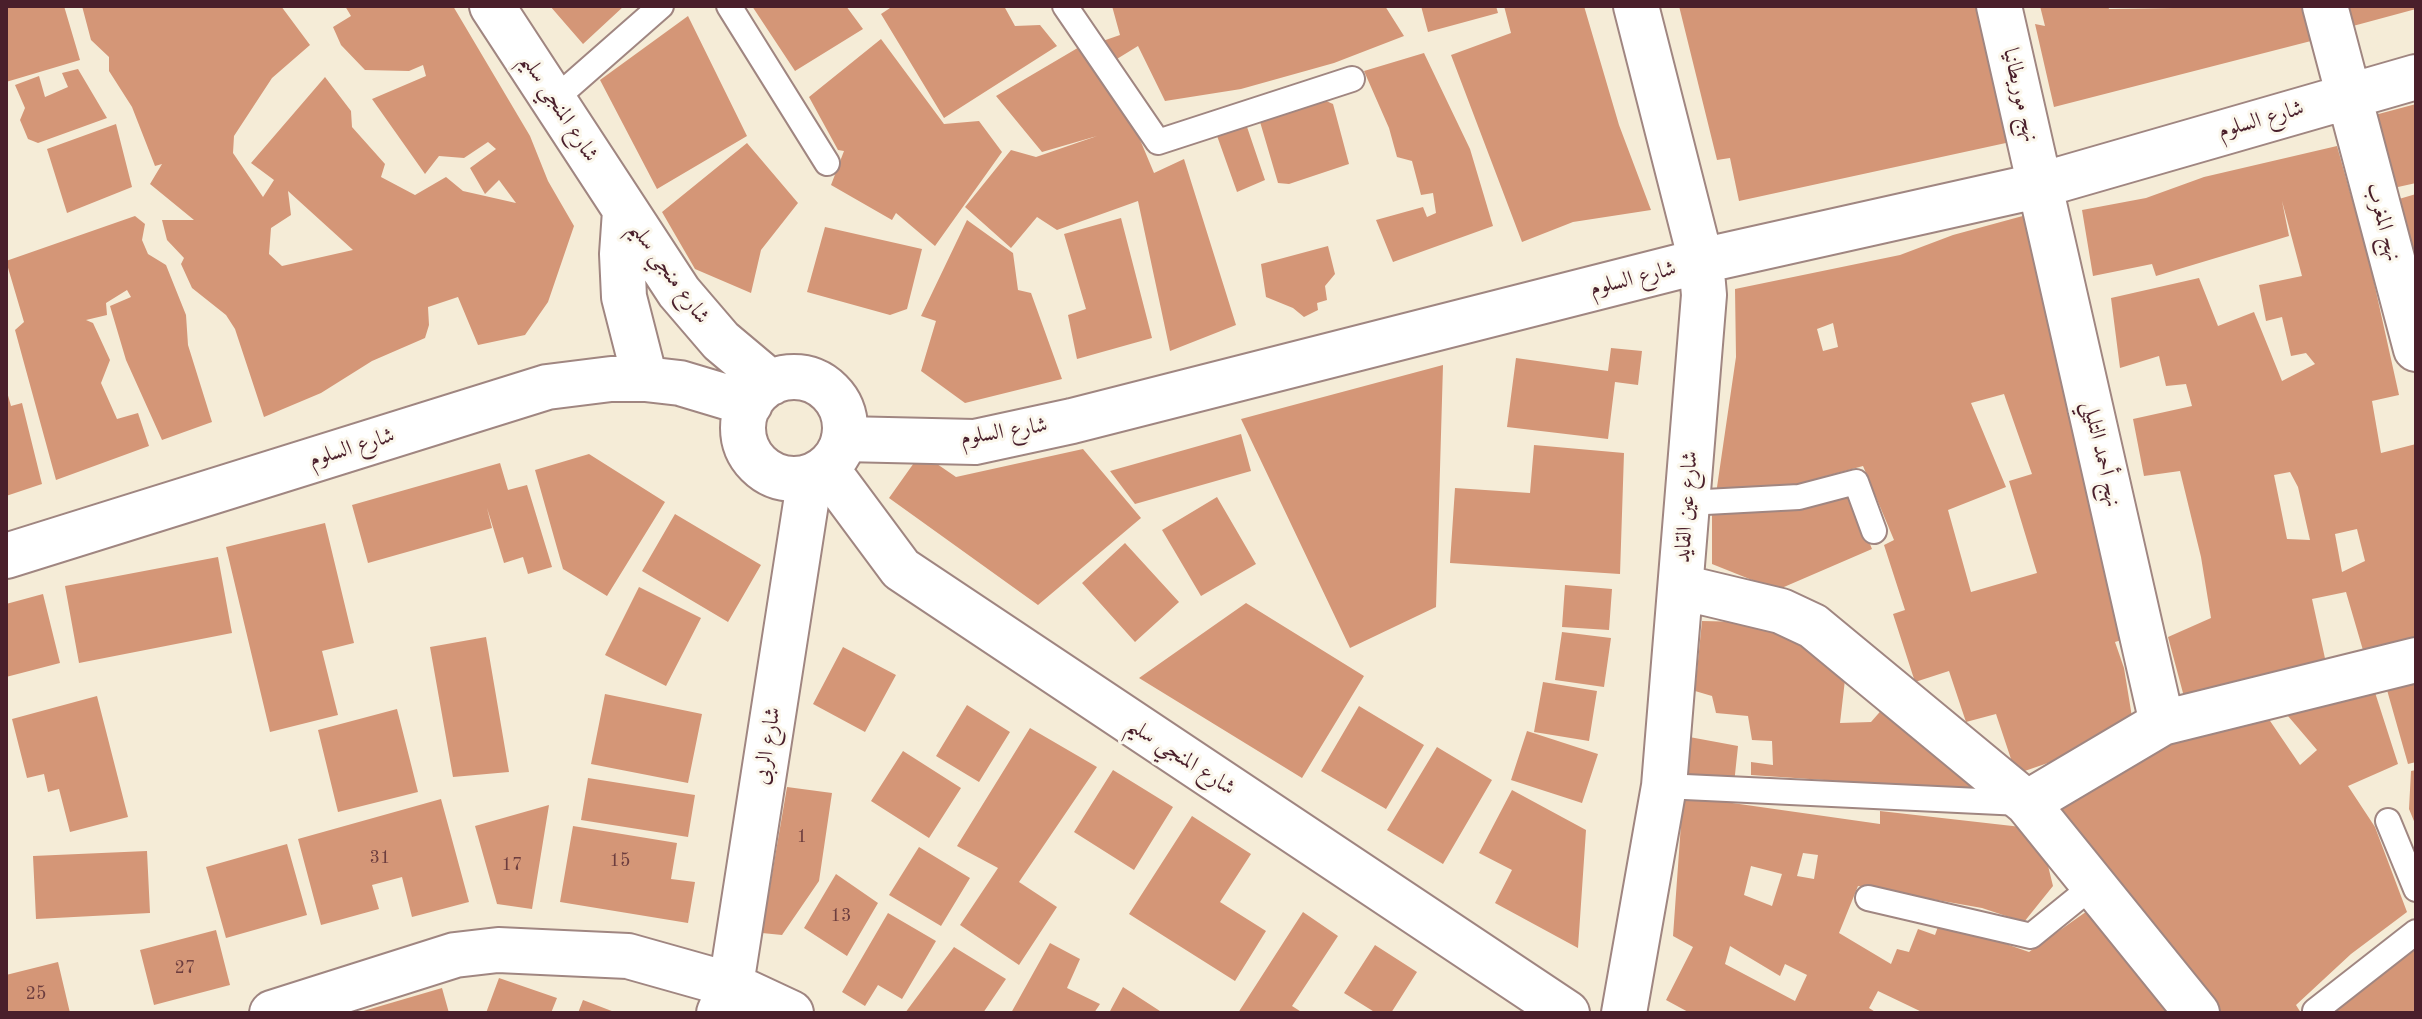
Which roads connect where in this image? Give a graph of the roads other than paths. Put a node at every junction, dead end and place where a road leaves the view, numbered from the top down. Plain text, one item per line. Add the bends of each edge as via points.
1 (492, 6) edge
2 (661, 6) edge
3 (729, 6) edge
4 (1065, 6) edge
5 (1636, 6) edge
6 (1999, 6) edge
7 (2325, 6) edge
8 (2416, 77) edge
9 (1352, 79) dead end
10 (2350, 94) junction
11 (555, 99) junction
12 (827, 163) dead end
13 (2041, 185) junction
14 (625, 211) junction
15 (1701, 261) junction
16 (2416, 349) edge
17 (645, 379) junction
18 (760, 393) junction
19 (827, 461) junction
20 (1687, 503) junction
21 (1874, 531) dead end
22 (6, 556) edge
23 (1681, 587) junction
24 (2416, 660) edge
25 (2162, 723) junction
26 (1664, 786) junction
27 (2027, 803) junction
28 (2388, 821) dead end
29 (2095, 884) junction
30 (2416, 889) edge
31 (1868, 898) dead end
32 (2416, 932) edge
33 (725, 999) edge
34 (2315, 1011) edge
35 (272, 1013) edge
36 (791, 1013) edge
37 (1567, 1013) edge
38 (1624, 1013) edge
39 (2197, 1013) edge

1 - 11 street, شارع المنجي سليم
2 - 11 lane
3 - 12 lane
4 - 9 lane via 1158,142
5 - 15 street, شارع عين القايد
6 - 13 street, نهج موريطانيا
7 - 10 street, نهج المغرب
8 - 10 street, شارع السلوم
10 - 13 street, شارع السلوم
10 - 16 street, نهج المغرب
11 - 14 street, شارع المنجي سليم
13 - 15 street, شارع السلوم
13 - 25 street, نهج أحمد التليلي
14 - 17 street, شارع منجي سليم via 624,297
14 - 18 street, شارع منجي سليم via 698,318 745,363
15 - 19 street, شارع السلوم via 975,442
15 - 20 street, شارع عين القايد via 1704,295
17 - 18 street, شارع السلوم
17 - 22 street, شارع السلوم via 547,387
18 - 19 street via 803,378 832,393 845,422
18 - 19 street via 744,420 744,437 761,467 785,478
19 - 33 street, شارع الربى
19 - 37 street, شارع المنجي سليم via 901,569
20 - 21 lane via 1799,497 1856,482
20 - 23 street, شارع عين القايد
23 - 26 street, شارع عين القايد
23 - 27 street via 1781,611 1813,626
24 - 25 street
25 - 27 street
26 - 27 lane
26 - 38 street, شارع عين القايد
27 - 29 street
28 - 30 lane
29 - 31 lane via 2031,936
29 - 39 street
32 - 34 lane
33 - 35 street via 628,956 498,950 455,955
33 - 36 street

